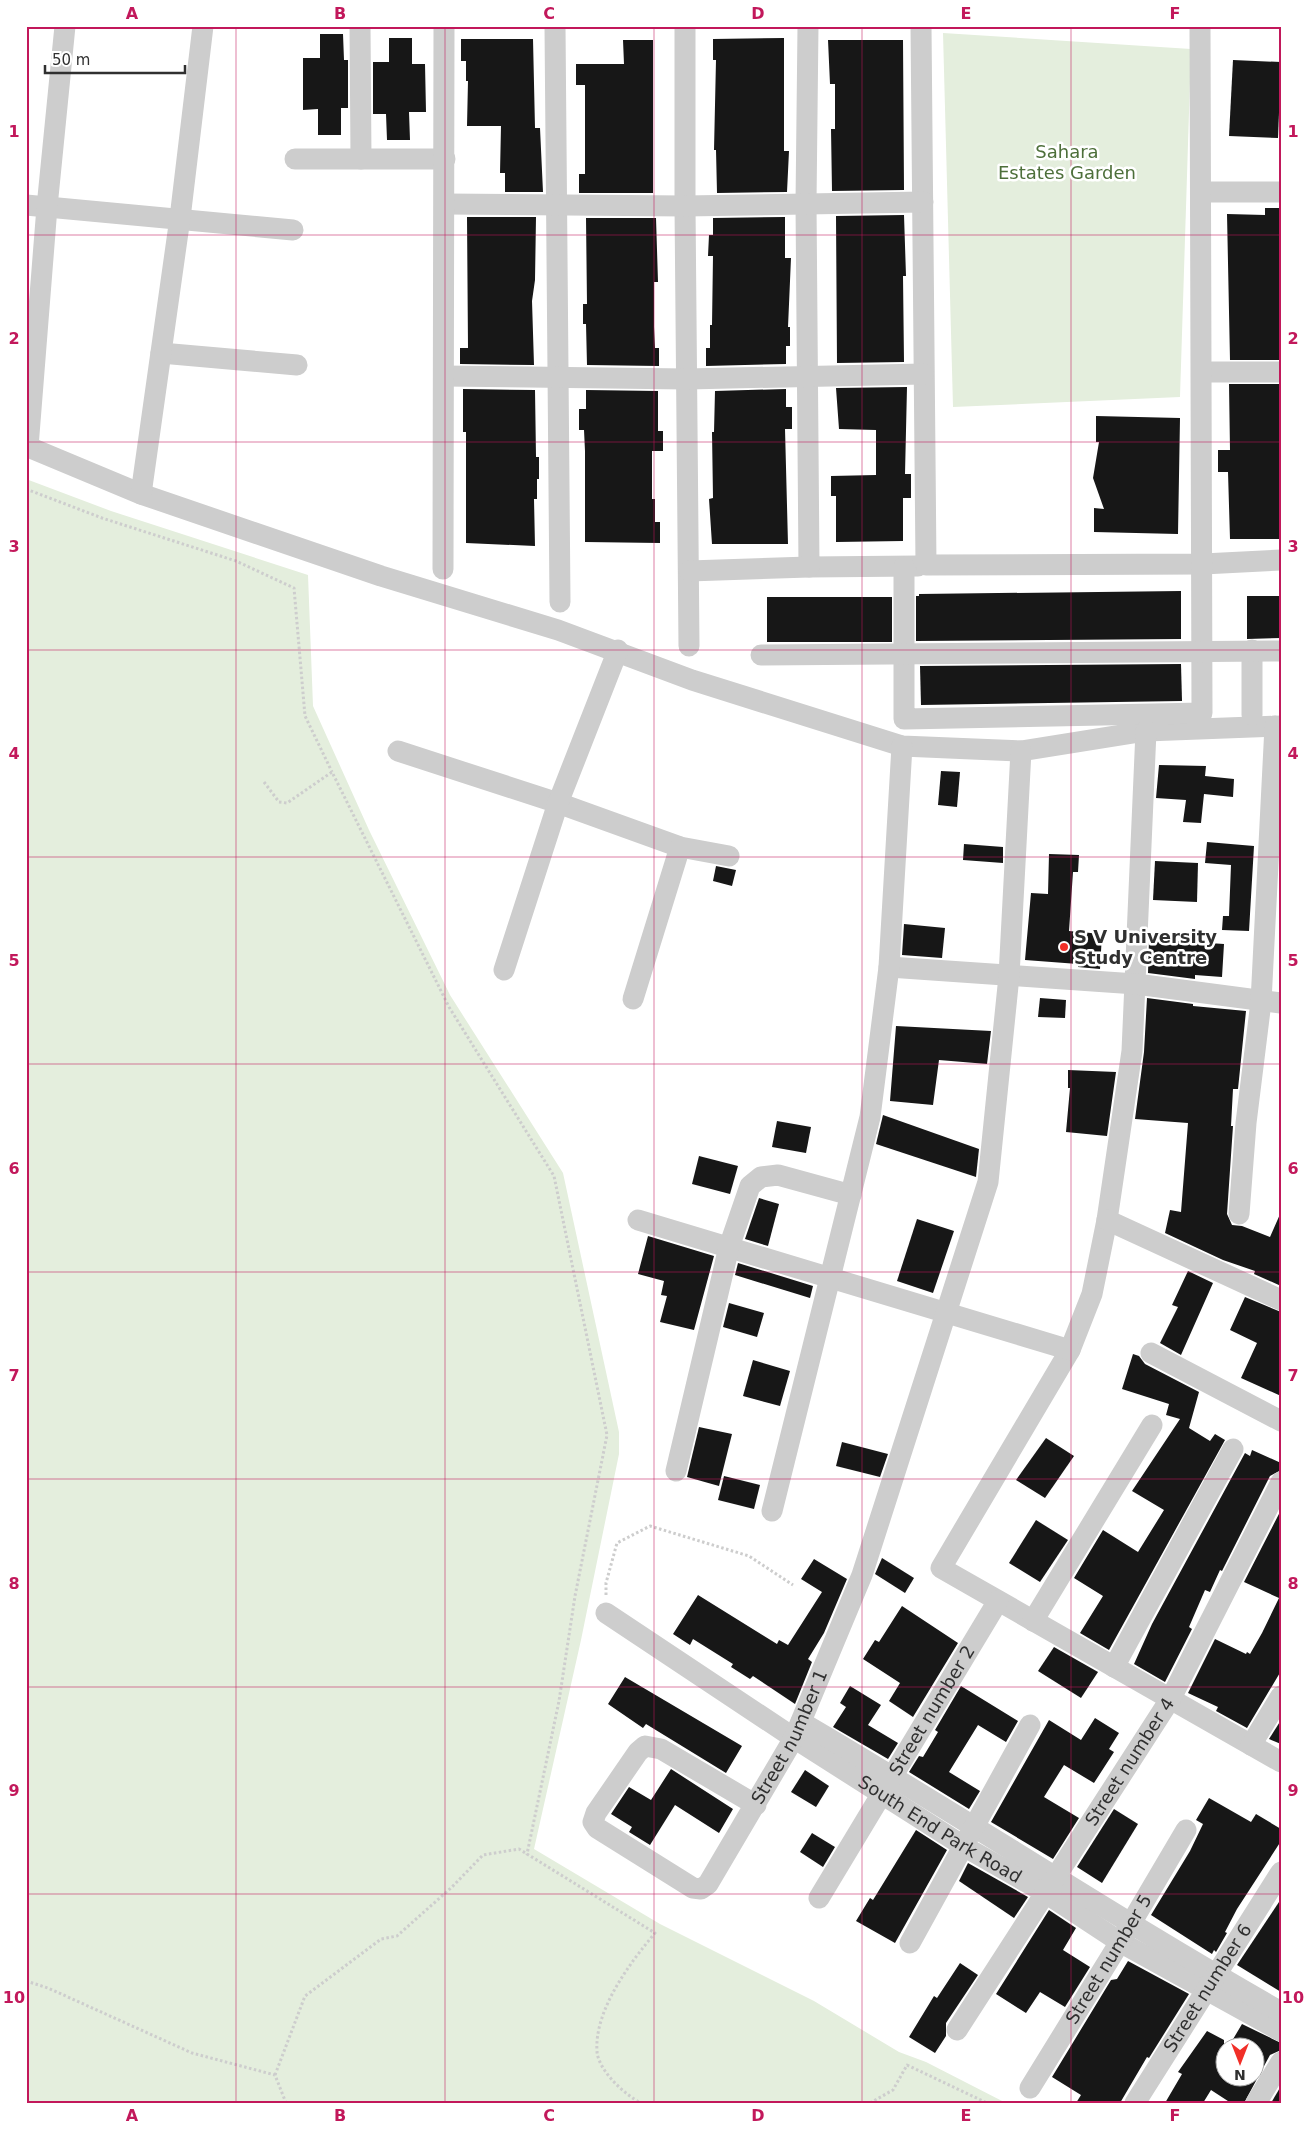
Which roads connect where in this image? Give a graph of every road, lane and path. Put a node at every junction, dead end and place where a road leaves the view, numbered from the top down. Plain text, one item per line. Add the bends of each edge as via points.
1 (65, 26) edge
2 (203, 26) edge
3 (360, 26) edge
4 (444, 26) edge
5 (555, 26) edge
6 (686, 26) edge
7 (808, 26) edge
8 (921, 26) edge
9 (1200, 26) edge
10 (295, 159) dead end
11 (361, 159) junction
12 (444, 159) junction
13 (1201, 192) junction
14 (1281, 192) edge
15 (922, 202) junction
16 (806, 203) junction
17 (444, 204) junction
18 (26, 205) edge
19 (555, 205) junction
20 (685, 206) junction
21 (47, 207) junction
22 (180, 218) junction
23 (293, 230) dead end
24 (161, 353) junction
25 (297, 366) dead end
26 (1202, 372) junction
27 (1281, 372) edge
28 (923, 374) junction
29 (444, 376) junction
30 (556, 376) junction
31 (807, 378) junction
32 (687, 379) junction
33 (27, 447) edge
34 (26, 489) edge
35 (141, 494) junction
36 (1281, 560) edge
37 (1203, 564) junction
38 (926, 565) junction
39 (809, 567) junction
40 (904, 567) junction
41 (443, 569) dead end
42 (689, 571) junction
43 (560, 602) dead end
44 (689, 646) dead end
45 (618, 650) junction
46 (1203, 650) junction
47 (1252, 650) junction
48 (1281, 651) edge
49 (906, 653) junction
50 (761, 655) dead end
51 (1252, 715) dead end
52 (1278, 726) edge
53 (1146, 731) junction
54 (902, 746) junction
55 (398, 751) dead end
56 (1021, 751) junction
57 (332, 772) junction
58 (264, 782) dead end
59 (558, 803) junction
60 (680, 847) junction
61 (729, 856) dead end
62 (889, 967) junction
63 (504, 970) dead end
64 (1009, 976) junction
65 (1136, 984) junction
66 (633, 999) dead end
67 (1271, 1002) edge
68 (851, 1195) junction
69 (1238, 1214) dead end
70 (638, 1220) dead end
71 (1108, 1220) junction
72 (729, 1248) junction
73 (831, 1277) junction
74 (1281, 1300) edge
75 (945, 1313) junction
76 (1070, 1350) junction
77 (1151, 1353) dead end
78 (1281, 1421) edge
79 (1152, 1425) dead end
80 (1234, 1449) dead end
81 (676, 1471) dead end
82 (1281, 1482) edge
83 (772, 1511) dead end
84 (1272, 1522) edge
85 (793, 1585) dead end
86 (998, 1601) junction
87 (606, 1613) joint
88 (1033, 1621) junction
89 (1114, 1667) junction
90 (1281, 1696) edge
91 (1171, 1698) junction
92 (1030, 1725) dead end
93 (798, 1730) junction
94 (1251, 1745) junction
95 (1281, 1762) edge
96 (894, 1776) junction
97 (883, 1796) junction
98 (756, 1805) junction
99 (975, 1828) junction
100 (1186, 1830) dead end
101 (964, 1847) junction
102 (527, 1854) junction
103 (1281, 1872) edge
104 (1049, 1885) junction
105 (819, 1898) dead end
106 (1125, 1933) junction
107 (910, 1943) dead end
108 (26, 1981) edge
109 (1211, 1982) junction
110 (1281, 2012) edge
111 (957, 2030) dead end
112 (1281, 2031) edge
113 (1281, 2062) edge
114 (275, 2075) junction
115 (1030, 2088) dead end
116 (286, 2103) edge
117 (641, 2103) edge
118 (870, 2103) edge
119 (987, 2103) edge
120 (1135, 2103) edge
121 (1256, 2103) edge

1 - 21 street
2 - 22 street
3 - 11 street
4 - 12 street
5 - 19 street
6 - 20 street
7 - 16 street
8 - 15 street
9 - 13 street
10 - 11 street
11 - 12 street
12 - 17 street
13 - 14 street
13 - 26 street
15 - 16 street
15 - 28 street
16 - 20 street
16 - 31 street
17 - 19 street
17 - 29 street
18 - 21 street
19 - 20 street
19 - 30 street
20 - 32 street
21 - 22 street
21 - 33 street
22 - 23 street
22 - 24 street
24 - 25 street
24 - 35 street
26 - 27 street
26 - 37 street
28 - 31 street
28 - 38 street
29 - 30 street
29 - 41 street
30 - 32 street
30 - 43 street
31 - 32 street
31 - 39 street
32 - 42 street
33 - 35 street
34 - 57 path via 236,562 294,588 306,716
35 - 45 street via 381,576
36 - 37 street
37 - 38 street
37 - 46 street
38 - 40 street
39 - 40 street
39 - 42 street
40 - 49 street
42 - 44 street
45 - 54 street via 692,680
45 - 59 street
46 - 47 street
46 - 49 street
46 - 49 street via 1202,713 904,719
47 - 48 street
47 - 51 street
49 - 50 street
52 - 53 street
52 - 67 street
53 - 56 street
53 - 65 street
54 - 56 street
54 - 62 street
55 - 59 street
56 - 64 street, Street number 1
57 - 58 path via 287,803 279,802
57 - 102 path via 449,1007 554,1176 607,1435 575,1596 560,1702
59 - 60 street
59 - 63 street
60 - 61 street
60 - 66 street
62 - 64 street
62 - 68 street via 870,1117
64 - 65 street
64 - 75 street, Street number 1 via 988,1182
65 - 67 street
65 - 71 street via 1132,1052
67 - 69 street via 1246,1123
68 - 72 street via 778,1175 761,1177 750,1186
68 - 73 street
70 - 72 street
71 - 74 street
71 - 76 street via 1092,1294
72 - 73 street
72 - 81 street
73 - 75 street
73 - 83 street
75 - 76 street
75 - 93 street, Street number 1 via 862,1575
76 - 86 street via 941,1568
77 - 78 street
79 - 88 street
80 - 89 street
82 - 84 street, Street number 4
84 - 91 street, Street number 4
85 - 87 path via 749,1556 650,1526 617,1543 606,1583
86 - 88 street
86 - 96 street, Street number 2
87 - 93 street, South End Park Road
88 - 89 street
89 - 91 street
90 - 94 street
91 - 94 street
91 - 104 street, Street number 4
92 - 99 street
93 - 96 street, South End Park Road
93 - 97 street, South End Park Road
93 - 98 street, Street number 1
94 - 95 street
96 - 97 street, Street number 2
96 - 99 street, South End Park Road
97 - 101 street, South End Park Road
97 - 105 street, Street number 2
98 - 98 street, Street number 1 via 708,1884 701,1889 693,1888 597,1828 593,1822 596,1813 645,1746 661,1749
99 - 101 street
99 - 104 street, South End Park Road
100 - 106 street, Street number 5
101 - 104 street, South End Park Road
101 - 107 street
102 - 114 path via 519,1849 483,1855 397,1936 381,1939 306,1996
102 - 117 path via 654,1933 628,1966 616,1988 601,2021 597,2053 611,2081
103 - 109 street, Street number 6
104 - 106 street, South End Park Road
104 - 111 street, Street number 4
106 - 109 street, South End Park Road
106 - 115 street, Street number 5
108 - 114 path via 192,2052
109 - 110 street, South End Park Road
109 - 112 street, South End Park Road
109 - 120 street, Street number 6
113 - 121 street
114 - 116 path
118 - 119 path via 893,2090 907,2065

